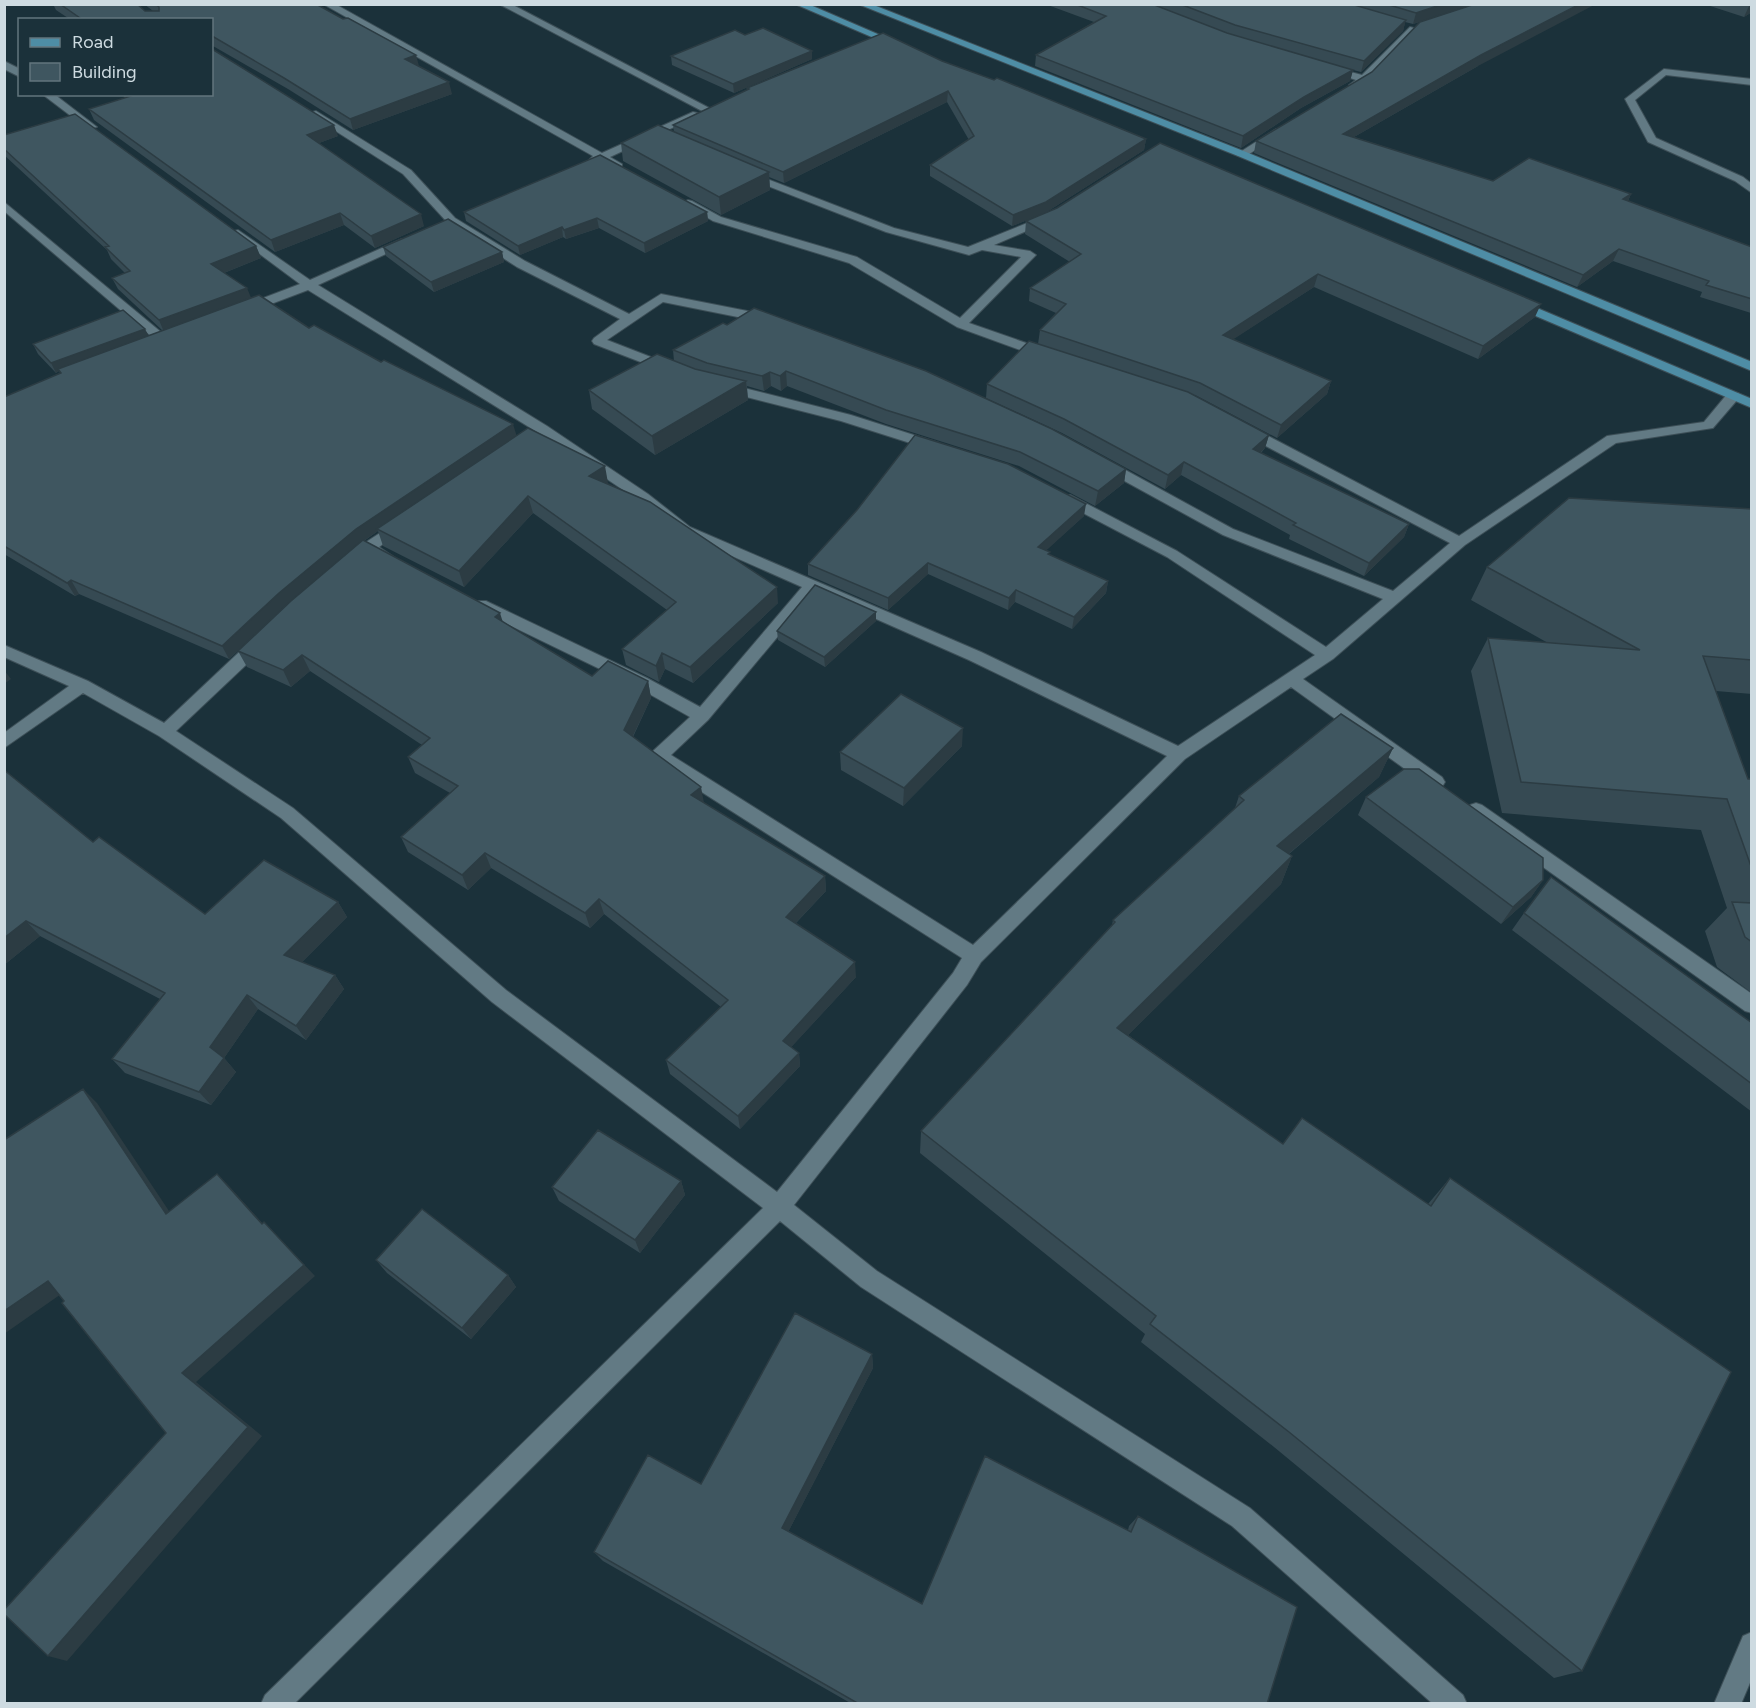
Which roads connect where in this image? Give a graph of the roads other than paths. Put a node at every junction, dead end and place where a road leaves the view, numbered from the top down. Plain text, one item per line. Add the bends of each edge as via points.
1 (327, 4) edge
2 (503, 4) edge
3 (799, 4) edge
4 (862, 4) edge
5 (1402, 26) edge
6 (878, 37) junction
7 (864, 44) edge
8 (910, 50) edge
9 (4, 64) edge
10 (1319, 66) edge
11 (18, 73) edge
12 (1364, 79) junction
13 (1752, 82) edge
14 (1345, 90) edge
15 (50, 96) edge
16 (302, 105) edge
17 (1288, 124) edge
18 (105, 137) edge
19 (1242, 154) junction
20 (601, 157) junction
21 (580, 166) edge
22 (740, 171) edge
23 (633, 174) edge
24 (1752, 190) edge
25 (675, 196) edge
26 (4, 205) edge
27 (1060, 211) edge
28 (221, 221) edge
29 (419, 236) edge
30 (980, 246) junction
31 (309, 285) junction
32 (1505, 298) edge
33 (230, 315) edge
34 (629, 319) junction
35 (778, 322) edge
36 (961, 324) junction
37 (163, 340) edge
38 (1061, 359) edge
39 (1752, 367) edge
40 (682, 374) edge
41 (714, 385) edge
42 (1732, 396) junction
43 (1752, 404) edge
44 (1232, 423) edge
45 (946, 450) edge
46 (1096, 460) edge
47 (1056, 493) edge
48 (417, 514) edge
49 (1460, 543) junction
50 (400, 563) edge
51 (813, 584) junction
52 (463, 596) edge
53 (1396, 598) junction
54 (267, 636) edge
55 (4, 650) edge
56 (1327, 655) junction
57 (1291, 679) junction
58 (82, 684) junction
59 (702, 716) junction
60 (165, 732) junction
61 (4, 742) edge
62 (1179, 754) junction
63 (974, 956) junction
64 (1752, 1005) edge
65 (778, 1207) junction
66 (1752, 1645) edge
67 (274, 1704) edge
68 (1454, 1704) edge
69 (1727, 1704) edge

1 - 20 street
2 - 20 street via 713,108 659,136
3 - 6 main road
4 - 19 main road
5 - 12 street via 1418,27
6 - 7 street
6 - 8 main road
9 - 11 street
10 - 12 street
12 - 14 street
13 - 24 street via 1664,72 1630,99 1652,140 1739,179
15 - 18 street
16 - 34 street via 407,172 451,221 521,264
17 - 19 street
19 - 39 main road
20 - 21 street
20 - 23 street
22 - 30 street via 890,230 969,251
25 - 36 street via 717,219 853,260
26 - 37 street
27 - 30 street
28 - 31 street
29 - 31 street
30 - 36 street via 1030,255
31 - 33 street
31 - 51 street via 643,497 685,530
32 - 42 main road
34 - 35 street via 661,298
34 - 40 street via 598,341
36 - 38 street
41 - 45 street via 846,418
42 - 43 main road
42 - 49 street via 1708,425 1612,439
44 - 49 street
46 - 53 street via 1228,532
47 - 56 street via 1172,554
48 - 50 street via 364,551
49 - 53 street
51 - 59 street
51 - 62 street
52 - 59 street via 641,682
53 - 56 street
54 - 60 street
55 - 58 street
56 - 57 street
57 - 62 street
57 - 64 street
58 - 60 street
58 - 61 street
59 - 63 street via 659,756
60 - 65 street via 286,813 499,996
62 - 63 street
63 - 65 street via 960,979
65 - 67 street
65 - 68 street via 869,1279 1241,1517
66 - 69 street

